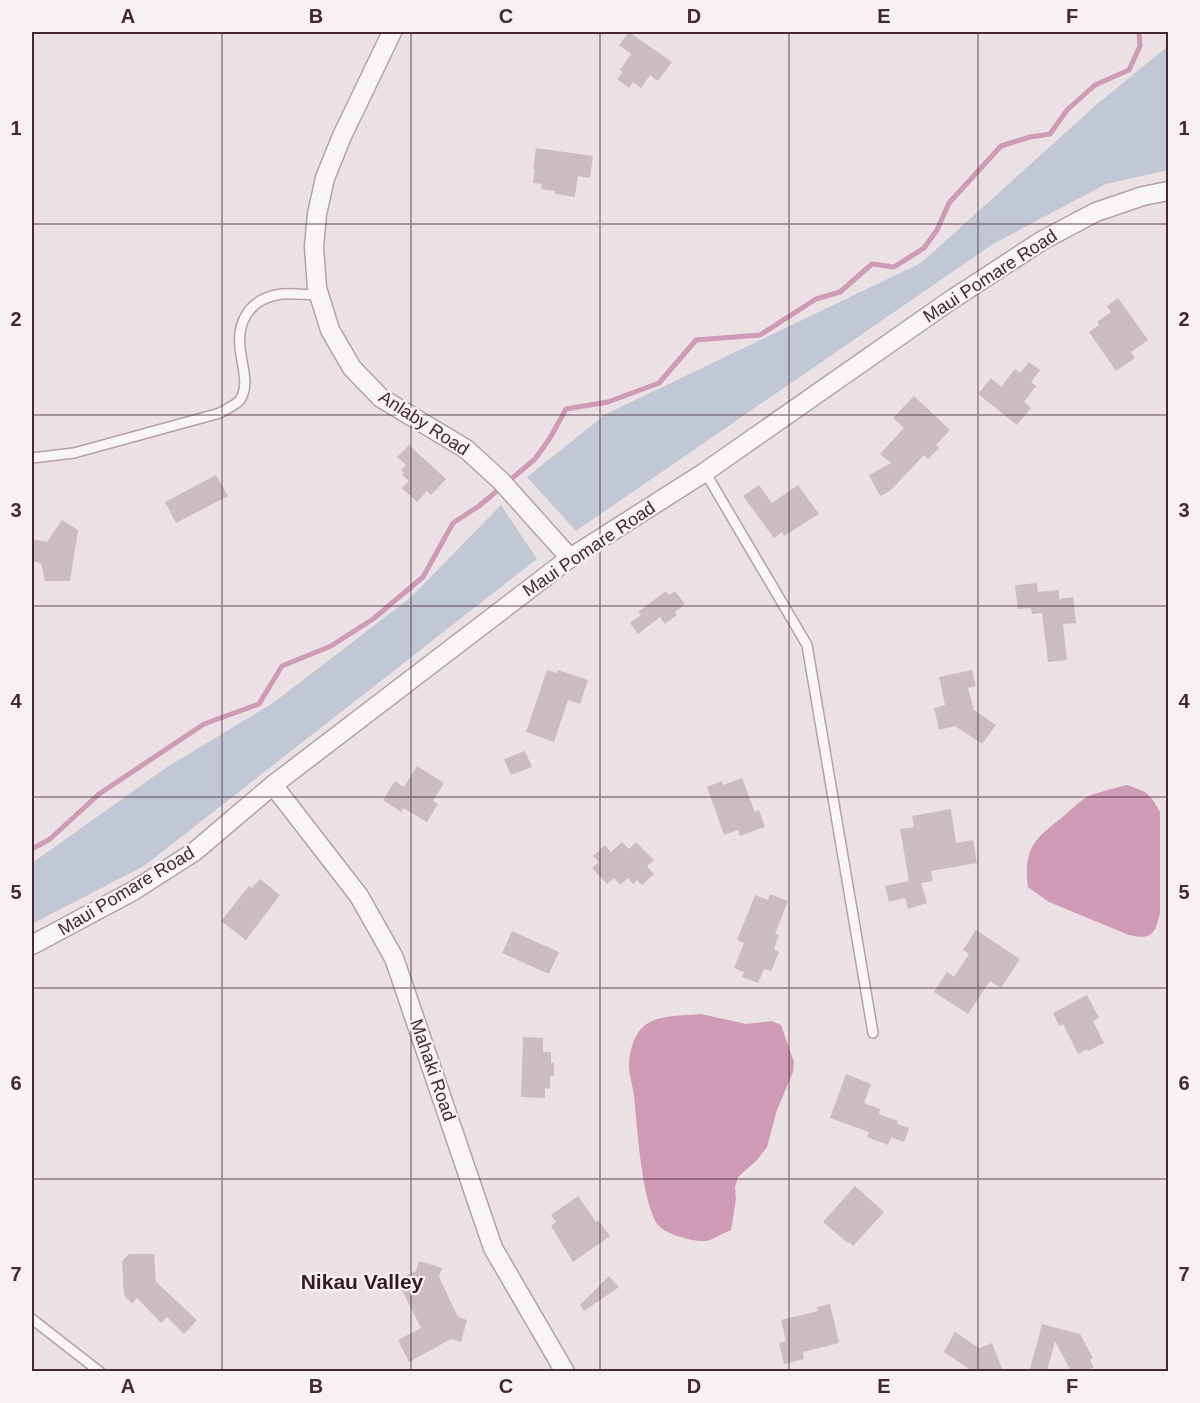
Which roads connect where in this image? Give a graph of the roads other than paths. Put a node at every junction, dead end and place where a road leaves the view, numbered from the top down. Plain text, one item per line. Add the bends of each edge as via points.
1 (392, 32) edge
2 (1168, 191) edge
3 (319, 295) junction
4 (32, 458) edge
5 (705, 472) junction
6 (570, 558) junction
7 (273, 785) junction
8 (32, 945) edge
9 (873, 1033) dead end
10 (32, 1319) edge
11 (100, 1371) edge
12 (565, 1371) edge

1 - 3 street, Anlaby Road via 325,178 314,248
2 - 5 street, Maui Pomare Road via 1096,212 1043,240
3 - 4 lane via 270,297 247,313 239,333 246,379 239,400 220,413 74,453
3 - 6 street, Anlaby Road via 330,330 352,368 381,398 466,449 501,481
5 - 6 street, Maui Pomare Road
5 - 9 lane via 807,645
6 - 7 street, Maui Pomare Road
7 - 8 street, Maui Pomare Road via 194,852 133,891
7 - 12 street, Mahaki Road via 359,896 394,958 493,1248
10 - 11 lane

